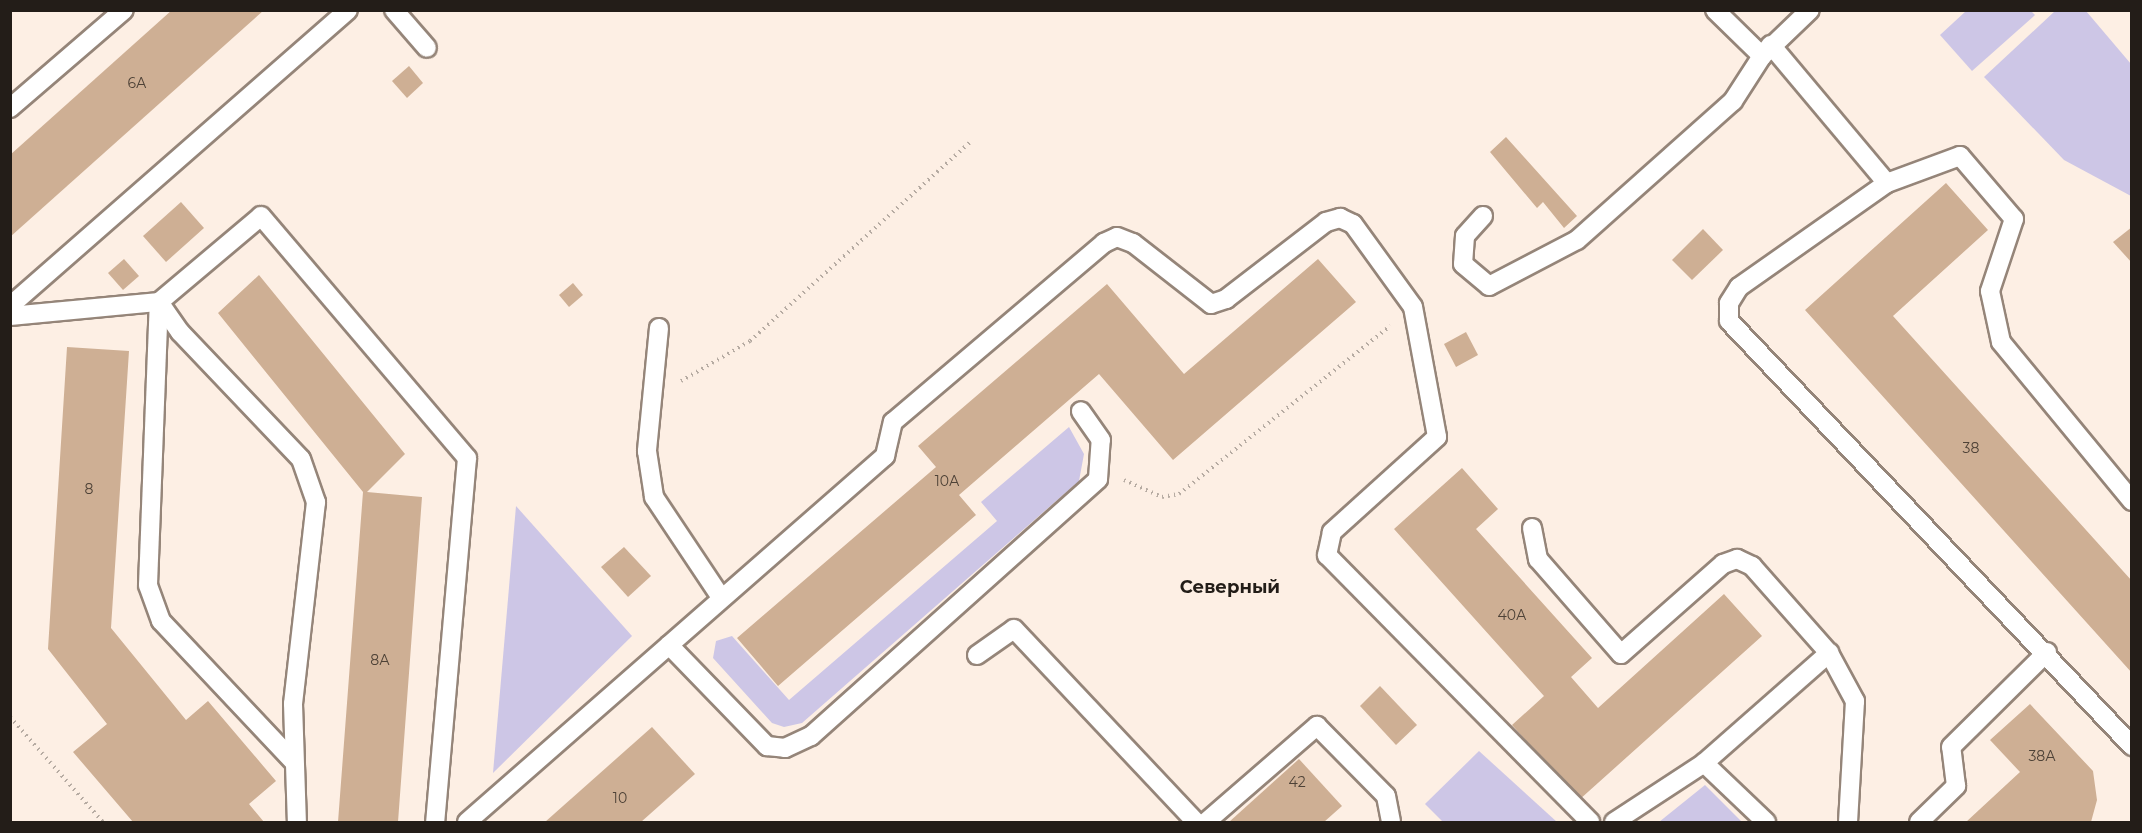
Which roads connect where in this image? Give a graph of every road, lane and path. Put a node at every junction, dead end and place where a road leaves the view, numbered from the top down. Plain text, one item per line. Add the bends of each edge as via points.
1 (124, 10) edge
2 (348, 10) edge
3 (394, 10) edge
4 (1715, 10) edge
5 (1810, 10) edge
6 (427, 48) dead end
7 (1767, 51) junction
8 (10, 108) edge
9 (971, 141) dead end
10 (1887, 183) junction
11 (1483, 216) dead end
12 (159, 302) junction
13 (10, 306) edge
14 (1413, 307) junction
15 (10, 316) edge
16 (658, 328) dead end
17 (650, 400) junction
18 (1081, 411) dead end
19 (1103, 467) junction
20 (2132, 501) edge
21 (1532, 528) dead end
22 (720, 596) junction
23 (669, 645) junction
24 (2047, 652) junction
25 (1829, 653) junction
26 (977, 655) dead end
27 (10, 717) edge
28 (2132, 746) edge
29 (294, 762) junction
30 (1704, 763) junction
31 (103, 822) edge
32 (297, 822) edge
33 (435, 822) edge
34 (467, 822) edge
35 (1196, 822) edge
36 (1206, 822) edge
37 (1391, 822) edge
38 (1590, 822) edge
39 (1614, 822) edge
40 (1766, 822) edge
41 (1848, 822) edge
42 (1919, 822) edge

1 - 8 lane
2 - 13 lane
3 - 6 lane
4 - 7 lane
5 - 7 lane
7 - 10 lane
7 - 11 lane via 1733,101 1577,240 1490,286 1463,264 1465,236
9 - 17 path via 750,341
10 - 20 lane via 1960,156 2014,219 1990,291 2001,342
10 - 24 lane via 1739,287 1729,303 1729,321
12 - 15 lane
12 - 29 lane via 148,585 152,605
12 - 29 lane via 180,332 301,459 313,485 316,502 293,704
12 - 33 lane via 188,284 261,216 466,458
14 - 19 path via 1179,494 1162,497
14 - 22 lane via 1353,224 1340,218 1326,222 1226,299 1211,304 1132,243 1117,237 893,422 885,456
14 - 38 lane via 1437,437 1332,532 1327,555
16 - 17 lane
17 - 22 lane via 647,451 654,497
18 - 19 lane via 1101,440
19 - 23 lane via 1098,479 811,736 785,748 767,746
21 - 25 lane via 1538,559 1621,654 1723,564 1737,559 1752,566
22 - 23 lane
23 - 34 lane
24 - 28 lane
24 - 42 lane via 1951,747 1956,786
25 - 30 lane
25 - 41 lane via 1856,701
26 - 35 lane via 1014,629
27 - 31 path
29 - 32 lane
30 - 39 lane
30 - 40 lane
36 - 37 lane via 1317,726 1386,796

